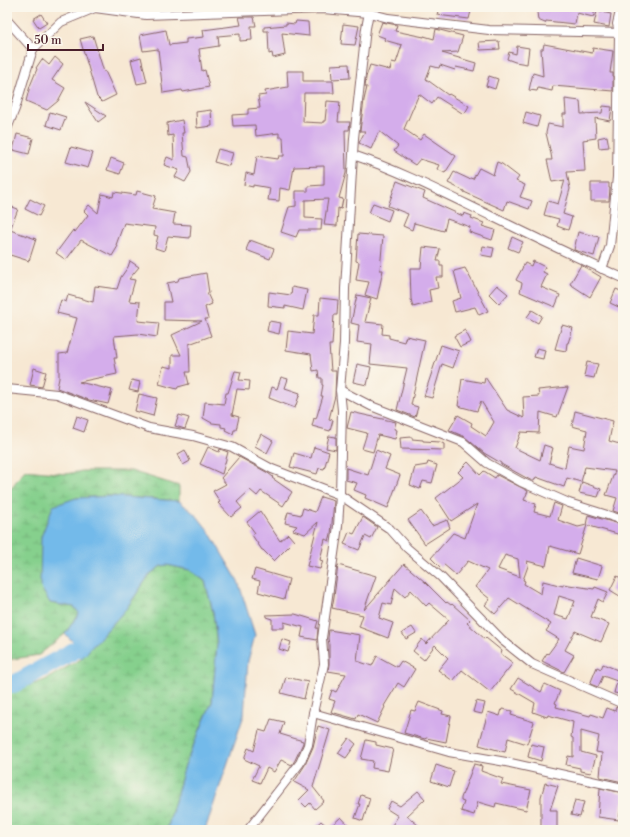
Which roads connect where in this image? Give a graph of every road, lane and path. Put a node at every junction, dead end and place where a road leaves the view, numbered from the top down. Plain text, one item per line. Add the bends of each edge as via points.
1 (621, 7) edge
2 (370, 10) edge
3 (7, 20) edge
4 (621, 33) edge
5 (33, 49) junction
6 (7, 129) edge
7 (353, 155) junction
8 (602, 269) junction
9 (623, 278) edge
10 (7, 389) edge
11 (340, 390) junction
12 (340, 495) junction
13 (623, 520) edge
14 (623, 704) edge
15 (312, 713) junction
16 (623, 788) edge
17 (248, 830) edge

1 - 4 street via 617,24
2 - 4 street via 388,18 489,30
2 - 5 street via 323,9 146,15 95,8 61,22
2 - 7 street
3 - 5 street
4 - 8 street via 617,177 610,246
5 - 6 street
7 - 8 street via 439,191
7 - 11 street
8 - 9 street
10 - 12 street via 57,394 149,428 232,447 272,469
11 - 12 street
11 - 13 street via 371,406 463,442 487,463 521,482 569,503
12 - 14 street via 390,529 502,640 532,664
12 - 15 street via 322,638 324,664
15 - 16 street via 449,752
15 - 17 street via 308,745 300,763

